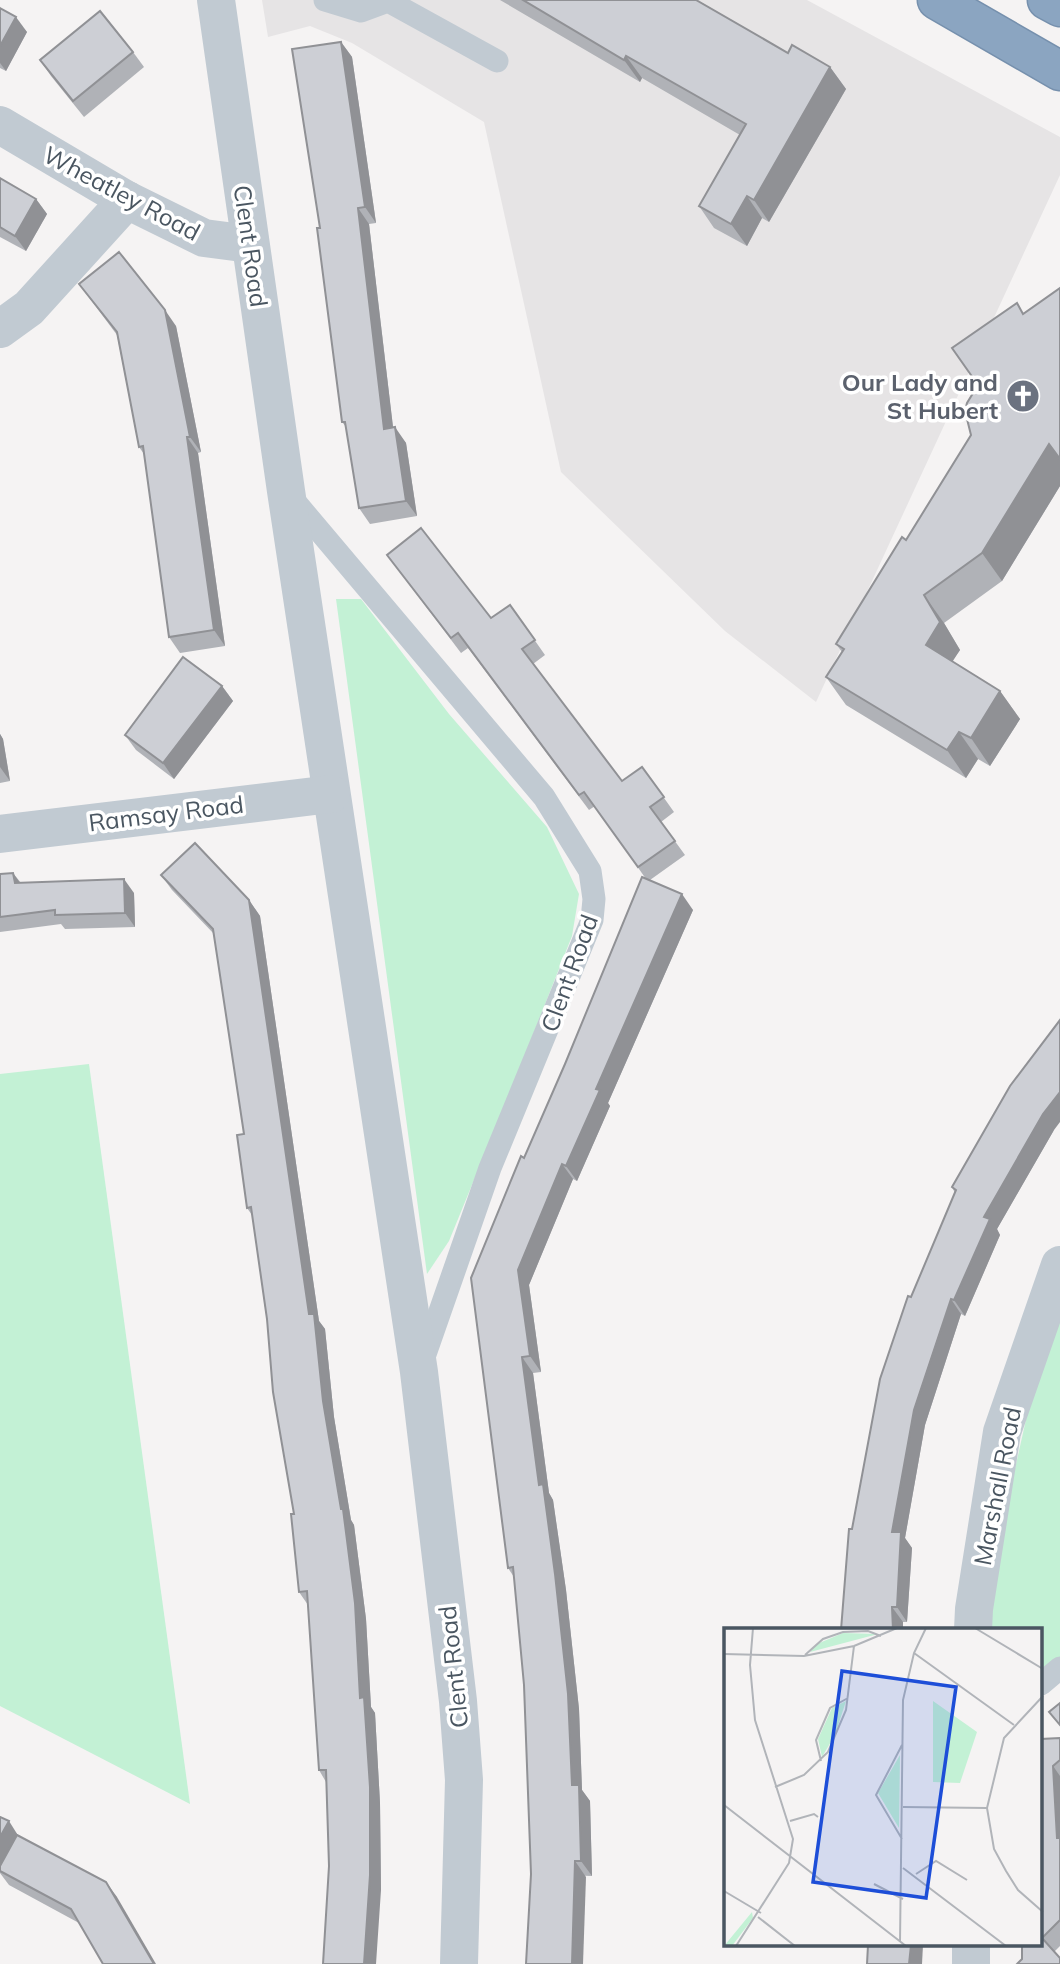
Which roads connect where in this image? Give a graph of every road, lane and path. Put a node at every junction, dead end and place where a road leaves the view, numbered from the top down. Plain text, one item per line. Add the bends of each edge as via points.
1 (216, 0) edge
2 (325, 0) edge
3 (937, 0) edge
4 (1047, 0) edge
5 (1060, 8) edge
6 (497, 61) dead end
7 (1060, 71) edge
8 (0, 125) edge
9 (127, 200) junction
10 (250, 244) junction
11 (0, 329) edge
12 (286, 491) junction
13 (331, 794) junction
14 (0, 834) edge
15 (1060, 1265) edge
16 (419, 1372) junction
17 (973, 1628) edge
18 (1060, 1668) edge
19 (1042, 1683) edge
20 (971, 1946) edge
21 (459, 1964) edge
22 (971, 1964) edge

1 - 10 street, Clent Road
2 - 6 lane via 361,11 388,1
3 - 7 highway
4 - 5 highway
8 - 9 street, Wheatley Road
9 - 10 street, Wheatley Road via 204,238
9 - 11 street via 29,308
10 - 12 street, Clent Road
12 - 13 street, Clent Road
12 - 16 lane, Clent Road via 544,797 590,871 592,920 490,1168
13 - 14 street, Ramsay Road
13 - 16 street, Clent Road
15 - 17 street, Marshall Road via 1002,1432
16 - 21 street, Clent Road via 463,1767
18 - 19 lane
20 - 22 street

